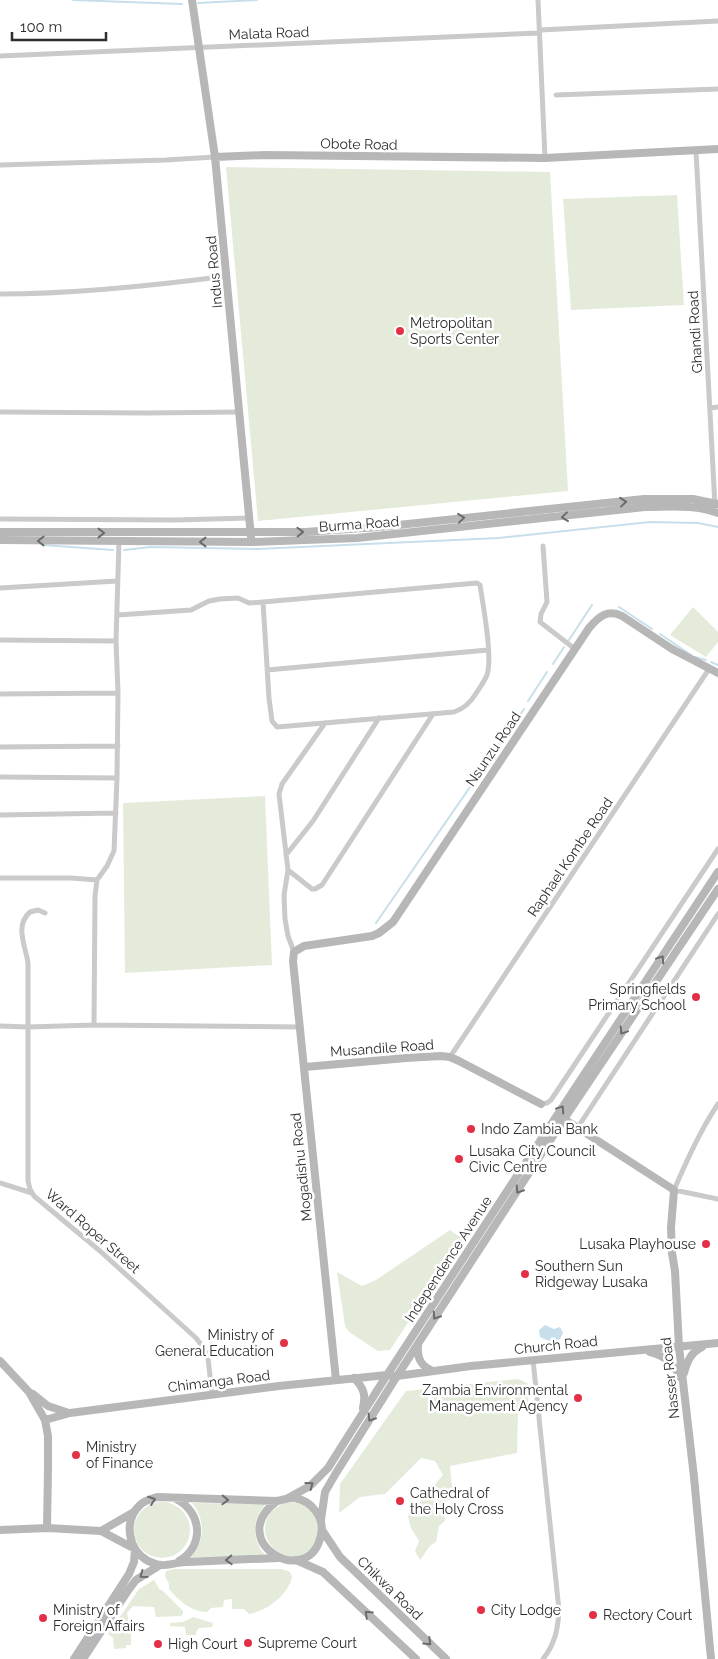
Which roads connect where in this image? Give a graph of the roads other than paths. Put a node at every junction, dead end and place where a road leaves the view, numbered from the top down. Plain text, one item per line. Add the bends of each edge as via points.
1 (192, 0) edge
2 (538, 0) edge
3 (718, 21) edge
4 (540, 31) junction
5 (199, 47) junction
6 (0, 56) edge
7 (718, 89) edge
8 (556, 95) dead end
9 (718, 149) edge
10 (696, 151) junction
11 (215, 157) junction
12 (545, 158) junction
13 (0, 165) edge
14 (227, 276) junction
15 (0, 294) edge
16 (718, 407) edge
17 (710, 408) junction
18 (0, 412) edge
19 (239, 412) junction
20 (716, 491) edge
21 (717, 508) edge
22 (249, 518) junction
23 (0, 519) edge
24 (0, 532) edge
25 (251, 533) junction
26 (0, 540) edge
27 (118, 541) junction
28 (252, 542) junction
29 (543, 546) dead end
30 (118, 581) junction
31 (0, 588) edge
32 (263, 602) junction
33 (118, 615) junction
34 (0, 640) edge
35 (116, 640) junction
36 (575, 649) junction
37 (488, 650) junction
38 (709, 669) junction
39 (267, 670) junction
40 (718, 673) edge
41 (118, 693) junction
42 (0, 694) edge
43 (432, 714) junction
44 (379, 718) junction
45 (325, 723) junction
46 (118, 746) junction
47 (0, 747) edge
48 (0, 777) edge
49 (117, 778) junction
50 (116, 813) junction
51 (0, 815) edge
52 (718, 849) edge
53 (286, 855) junction
54 (288, 870) junction
55 (718, 872) edge
56 (0, 878) edge
57 (97, 880) junction
58 (718, 889) edge
59 (46, 913) dead end
60 (718, 914) edge
61 (294, 952) junction
62 (94, 1025) junction
63 (0, 1026) edge
64 (299, 1026) junction
65 (28, 1027) junction
66 (450, 1057) junction
67 (305, 1067) junction
68 (541, 1104) joint
69 (718, 1104) edge
70 (564, 1120) junction
71 (578, 1127) junction
72 (0, 1182) edge
73 (674, 1190) junction
74 (32, 1193) junction
75 (718, 1199) edge
76 (418, 1343) junction
77 (718, 1343) edge
78 (709, 1344) junction
79 (679, 1347) junction
80 (642, 1350) junction
81 (533, 1360) junction
82 (0, 1361) edge
83 (433, 1371) junction
84 (387, 1375) junction
85 (397, 1376) junction
86 (354, 1378) junction
87 (336, 1380) junction
88 (683, 1386) junction
89 (29, 1392) junction
90 (212, 1394) junction
91 (70, 1413) junction
92 (362, 1415) junction
93 (45, 1420) junction
94 (176, 1498) junction
95 (288, 1498) junction
96 (277, 1502) junction
97 (134, 1512) junction
98 (321, 1520) junction
99 (47, 1528) junction
100 (0, 1530) edge
101 (322, 1530) junction
102 (101, 1532) junction
103 (135, 1549) junction
104 (278, 1558) junction
105 (296, 1560) junction
106 (177, 1562) junction
107 (160, 1565) junction
108 (74, 1659) edge
109 (83, 1659) edge
110 (416, 1659) edge
111 (446, 1659) edge
112 (543, 1659) edge
113 (711, 1659) edge

1 - 5 main road, Indus Road
2 - 4 street
3 - 4 street, Malata Road
4 - 5 street, Malata Road
4 - 12 street
5 - 6 street, Malata Road
5 - 11 main road, Indus Road
7 - 8 street
9 - 10 main road, Obote Road
10 - 12 main road, Obote Road
10 - 17 street, Ghandi Road
11 - 12 main road, Obote Road
11 - 13 street, Obote Road
11 - 14 main road, Indus Road
14 - 15 street via 83,292
14 - 19 main road, Indus Road
16 - 17 street
17 - 20 street, Ghandi Road
18 - 19 street
19 - 22 main road, Indus Road
20 - 21 street, Ghandi Road
25 -> 21 main road, Burma Road via 379,527 644,499 680,498
21 -> 28 main road, Burma Road via 645,508 357,538
22 - 23 street
22 - 25 main road, Indus Road
24 -> 25 main road, Burma Road
25 - 28 main road, Indus Road
27 -> 26 main road, Burma Road
28 -> 27 main road, Burma Road
27 - 30 street
29 - 36 street via 547,602 540,622
30 - 31 street
30 - 33 street
32 - 33 street via 220,599 191,610
32 - 37 street via 477,583 480,585
32 - 39 street
33 - 35 street
34 - 35 street
35 - 41 street
36 - 38 main road, Nsunzu Road via 597,619 613,613
36 - 61 main road, Nsunzu Road via 393,922 372,936 304,946
37 - 39 street
37 - 43 street via 488,673 467,705 454,712
38 - 40 main road, Nsunzu Road
38 - 66 street, Raphael Kombe Road
39 - 45 street via 275,726
41 - 42 street
41 - 46 street
43 - 44 street
43 - 54 street via 322,884 312,889
44 - 45 street
44 - 53 street via 313,820
45 - 53 street via 280,789
46 - 47 street
46 - 49 street
48 - 49 street
49 - 50 street
50 - 51 street
50 - 57 street via 114,851
52 - 68 street via 551,1100
53 - 54 street
54 - 61 street via 284,901 288,936
84 -> 55 main road, Independence Avenue
56 - 57 street
57 - 62 street
58 -> 70 main road, Independence Avenue
59 - 65 street, Ward Roper Street via 30,912 22,930 28,963
60 - 71 street
61 - 64 main road, Mogadishu Road
62 - 64 street
62 - 65 street
63 - 65 street
64 - 67 main road, Mogadishu Road
65 - 74 street, Ward Roper Street via 28,1181
66 - 67 main road, Musandile Road
66 - 68 main road, Musandile Road
67 - 87 main road, Mogadishu Road
69 - 73 street, Nasser Road via 693,1147
70 - 71 main road
70 -> 76 main road, Independence Avenue
71 - 73 main road
72 - 74 street
73 - 75 street
73 - 79 main road, Nasser Road via 671,1240
74 - 90 street, Ward Roper Street via 196,1338 208,1358
76 - 83 main road via 420,1362
76 - 85 main road, Independence Avenue
77 - 78 main road, Church Road
78 - 79 main road, Church Road
78 - 88 main road via 697,1349 688,1360
79 - 80 main road, Church Road
79 - 88 main road, Nasser Road
80 - 81 main road, Church Road
80 - 88 main road via 654,1352 669,1361 680,1375
81 - 83 main road, Church Road
81 - 112 street via 559,1610 555,1639
82 - 89 main road
83 - 85 main road, Church Road
84 - 85 main road, Chimanga Road
84 - 86 main road, Chimanga Road
84 - 92 main road, Independence Avenue
85 -> 98 main road, Independence Avenue via 325,1492
86 - 87 main road, Chimanga Road
86 - 92 main road via 364,1392
87 - 90 main road, Chimanga Road
88 - 113 main road, Nasser Road
89 - 91 main road via 48,1406
89 - 93 main road
90 - 91 main road, Chimanga Road
91 - 93 main road, Chimanga Road
95 -> 92 main road, Independence Avenue via 310,1486 328,1468
93 - 99 main road via 48,1436
94 -> 96 main road
97 -> 94 main road via 148,1500 167,1496
94 - 106 main road via 189,1508 198,1531 190,1553
95 - 96 main road
95 - 98 main road via 304,1501
96 - 104 main road via 263,1516 260,1535 263,1544
97 - 102 main road
97 - 103 main road via 130,1531
98 - 101 main road
99 - 100 main road
99 - 102 main road
101 - 105 main road via 314,1550
101 -> 111 main road, Chikwa Road via 340,1557
102 - 103 main road
103 - 107 main road
103 - 108 main road via 130,1574
104 - 105 main road
104 -> 106 main road
110 -> 105 main road via 322,1572
106 - 107 main road
107 -> 109 main road via 132,1584

